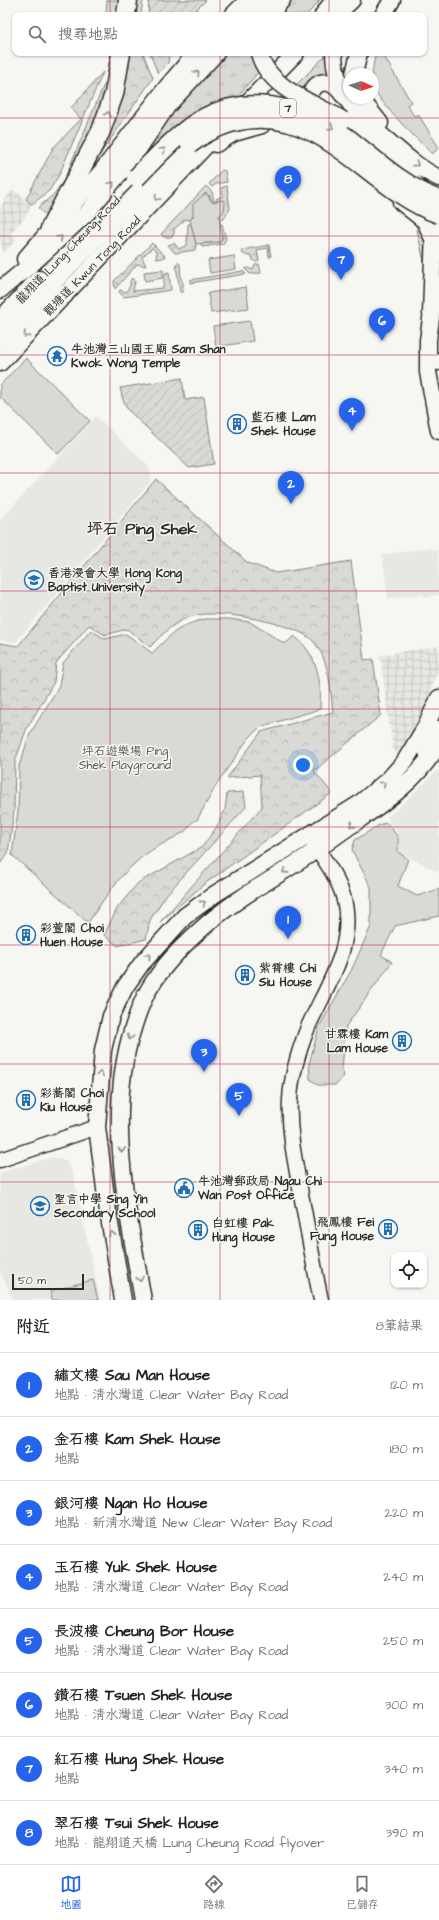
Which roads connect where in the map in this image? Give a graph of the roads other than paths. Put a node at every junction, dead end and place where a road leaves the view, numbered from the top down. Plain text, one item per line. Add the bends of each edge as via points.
1 (128, 0) edge
2 (248, 0) edge
3 (266, 0) edge
4 (282, 0) edge
5 (335, 0) edge
6 (353, 0) edge
7 (392, 0) edge
8 (126, 12) edge
9 (236, 12) edge
10 (255, 12) edge
11 (272, 12) edge
12 (326, 12) edge
13 (339, 12) edge
14 (347, 12) edge
15 (385, 12) edge
16 (120, 56) edge
17 (193, 56) edge
18 (213, 56) edge
19 (260, 56) edge
20 (293, 56) edge
21 (334, 56) edge
22 (358, 56) edge
23 (355, 68) edge
24 (343, 83) edge
25 (343, 92) edge
26 (356, 104) edge
27 (360, 104) edge
28 (394, 146) junction
29 (328, 147) junction
30 (184, 170) junction
31 (439, 178) edge
32 (439, 200) edge
33 (439, 214) edge
34 (50, 228) junction
35 (434, 241) junction
36 (56, 271) junction
37 (439, 282) edge
38 (0, 290) edge
39 (64, 295) junction
40 (431, 314) junction
41 (8, 323) edge
42 (0, 342) edge
43 (0, 363) edge
44 (439, 431) edge
45 (439, 698) edge
46 (439, 715) edge
47 (439, 729) edge
48 (439, 744) edge
49 (405, 761) junction
50 (409, 782) junction
51 (308, 835) junction
52 (318, 850) junction
53 (120, 1111) junction
54 (97, 1127) junction
55 (0, 1160) edge
56 (123, 1300) edge
57 (143, 1300) edge
58 (321, 1300) edge

1 - 8 highway
2 - 9 main road
3 - 10 main road
4 - 11 main road
5 - 12 highway
6 - 13 main road
6 - 14 main road
7 - 15 main road
34 -> 16 highway via 93,150 111,105
17 - 34 main road via 102,171
38 -> 18 main road via 86,213 129,163 168,105
19 - 35 main road, bridge via 264,66 278,82 362,133 393,159 420,188 431,210
20 - 30 main road
21 - 24 main road via 336,73
22 - 23 main road
25 - 29 main road via 326,83 314,86 309,95 308,106 312,123
26 - 28 main road via 368,125
27 - 28 main road via 385,130
28 -> 31 main road via 421,168
29 - 30 main road via 291,127 276,124 258,125 227,136
29 - 35 main road via 421,216 429,227
30 -> 39 main road, 觀塘道 Kwun Tong Road
36 -> 32 highway, 龍翔道 Lung Cheung Road / 7, bridge via 136,178 172,142 199,121 219,111 238,106 272,105 301,112 347,138 407,184
33 - 36 highway, 龍翔道 Lung Cheung Road / 7, bridge via 397,192 334,144 316,134 288,122 261,119 232,122 211,130 190,144
34 - 38 main road
35 - 40 main road
36 - 41 highway, 觀塘道 Kwun Tong Road / 7
37 - 40 main road
39 - 41 highway
39 -> 43 main road, 觀塘道 Kwun Tong Road
40 - 44 main road via 428,372
41 - 42 highway, 觀塘道 Kwun Tong Road / 7
45 - 49 main road
46 - 49 main road via 428,736
47 - 50 main road
48 - 50 main road via 418,774
51 -> 49 main road via 359,804 389,779
50 -> 52 main road via 384,804
51 - 52 main road
54 -> 51 main road via 103,1050 111,1016 125,987 142,963 185,916
52 -> 53 main road via 208,923 157,978 140,1007 127,1046
52 - 58 main road via 343,895 346,909 346,938 336,969 302,1043 292,1083 290,1116 296,1169
53 - 54 main road
53 -> 57 main road via 122,1164
54 - 55 main road
56 -> 54 main road

